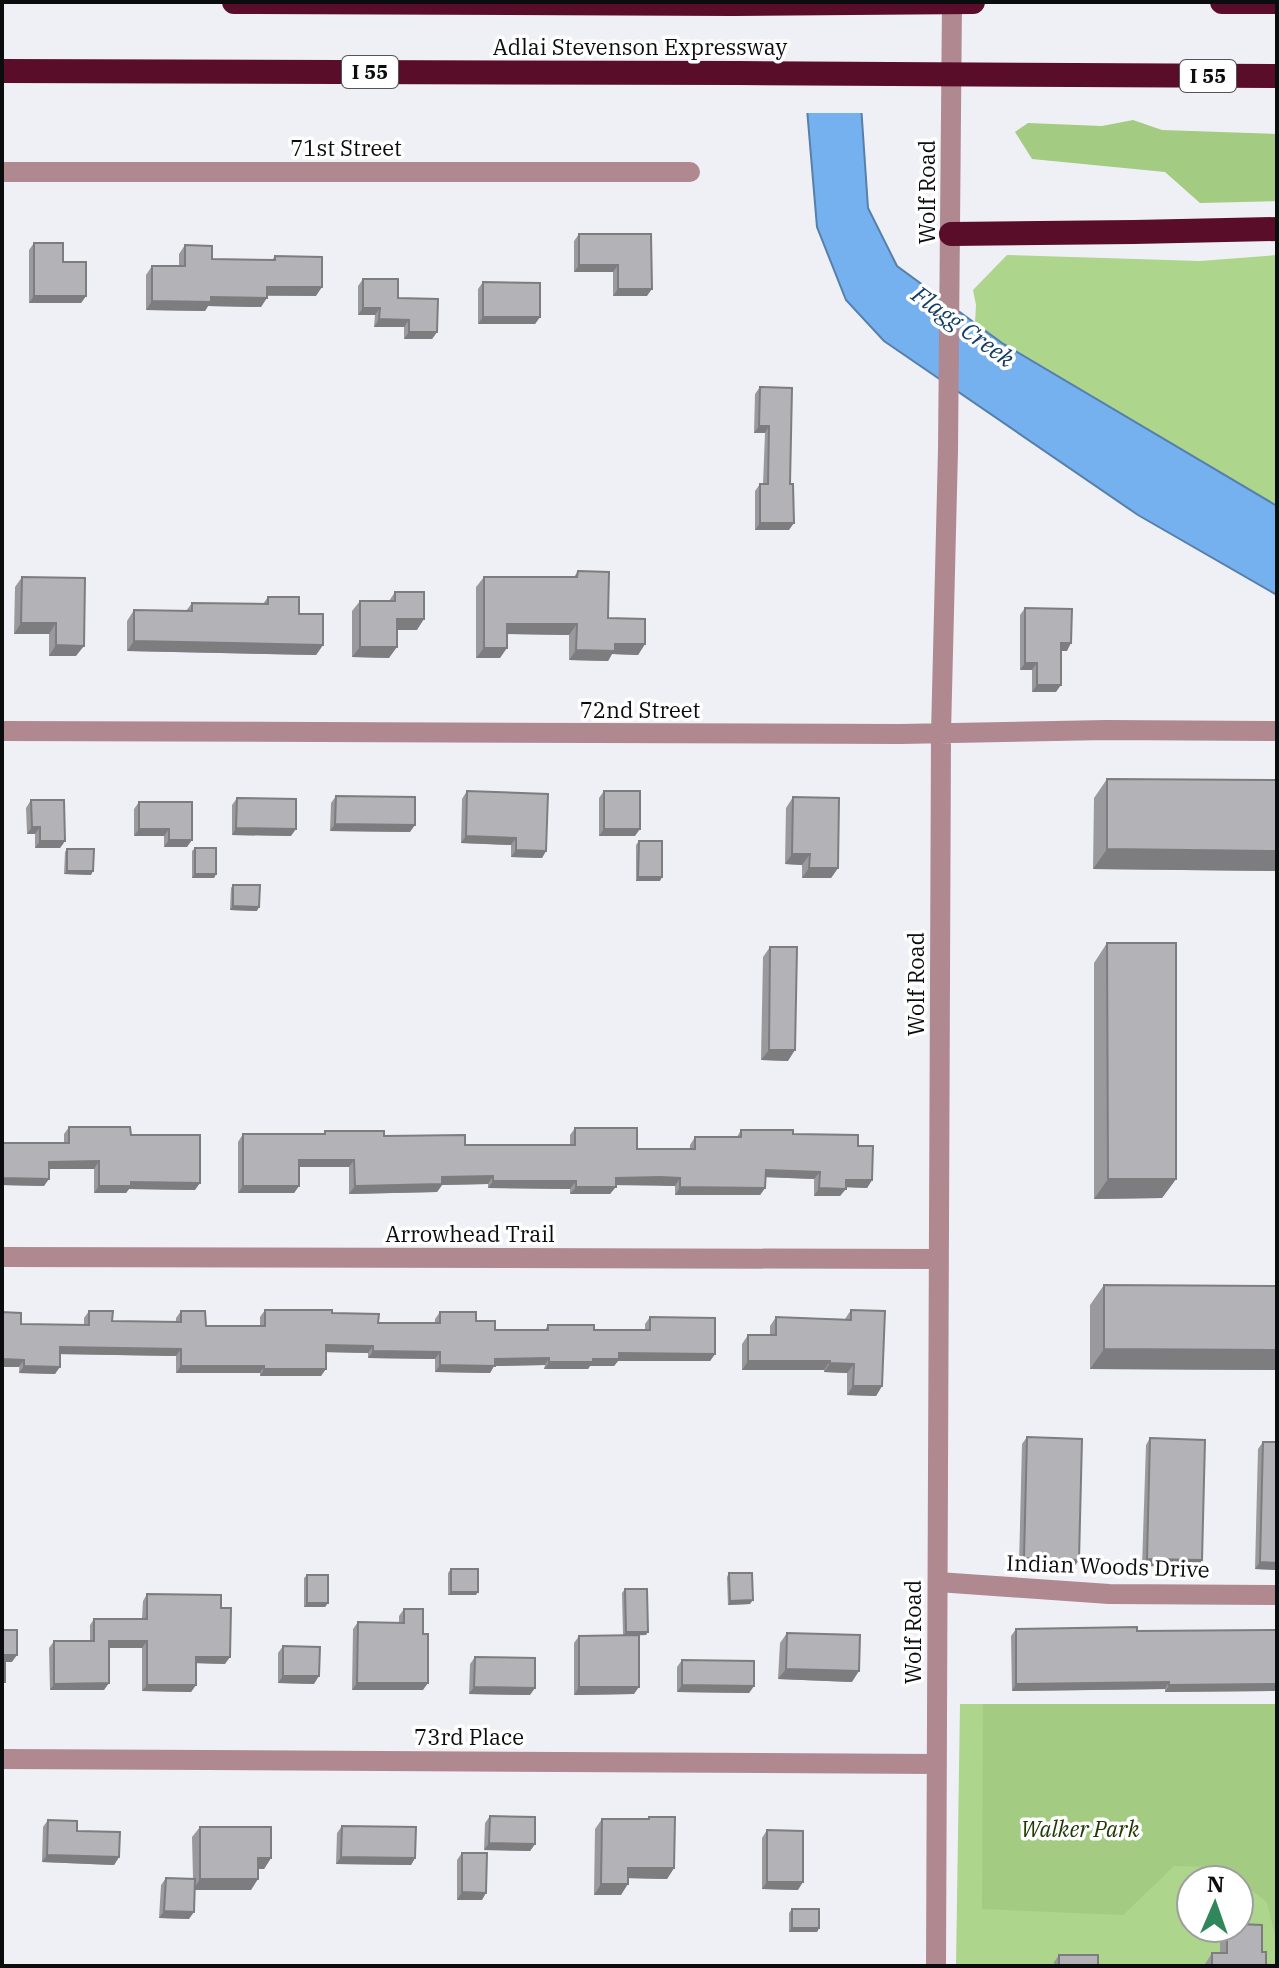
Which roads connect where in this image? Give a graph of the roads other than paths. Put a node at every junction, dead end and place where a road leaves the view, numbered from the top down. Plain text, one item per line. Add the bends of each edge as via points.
1 (234, 2) edge
2 (635, 2) edge
3 (952, 2) edge
4 (973, 2) edge
5 (1222, 2) edge
6 (1277, 2) edge
7 (663, 4) edge
8 (733, 4) edge
9 (2, 71) edge
10 (1140, 75) junction
11 (1277, 76) edge
12 (1277, 92) edge
13 (2, 172) edge
14 (690, 172) dead end
15 (1277, 229) edge
16 (951, 234) junction
17 (2, 731) edge
18 (1277, 731) edge
19 (941, 733) junction
20 (2, 1257) edge
21 (939, 1259) junction
22 (938, 1582) junction
23 (1277, 1595) edge
24 (2, 1759) edge
25 (937, 1764) junction
26 (936, 1966) edge

1 - 7 highway, Adlai Stevenson Expressway
2 - 7 highway
3 - 16 street, Wolf Road
4 - 8 highway, Adlai Stevenson Expressway, bridge
5 - 6 highway
7 - 8 highway, Adlai Stevenson Expressway
9 - 10 highway, Adlai Stevenson Expressway / I 55, bridge
10 - 11 highway, Adlai Stevenson Expressway / I 55
10 - 12 highway
13 - 14 street, 71st Street
15 - 16 highway
16 - 19 street, Wolf Road
17 - 19 street, 72nd Street
18 - 19 street, 72nd Street
19 - 21 street, Wolf Road
20 - 21 street, Arrowhead Trail
21 - 22 street, Wolf Road
22 - 23 street, Indian Woods Drive via 1109,1594
22 - 25 street, Wolf Road
24 - 25 street, 73rd Place
25 - 26 street, Wolf Road

